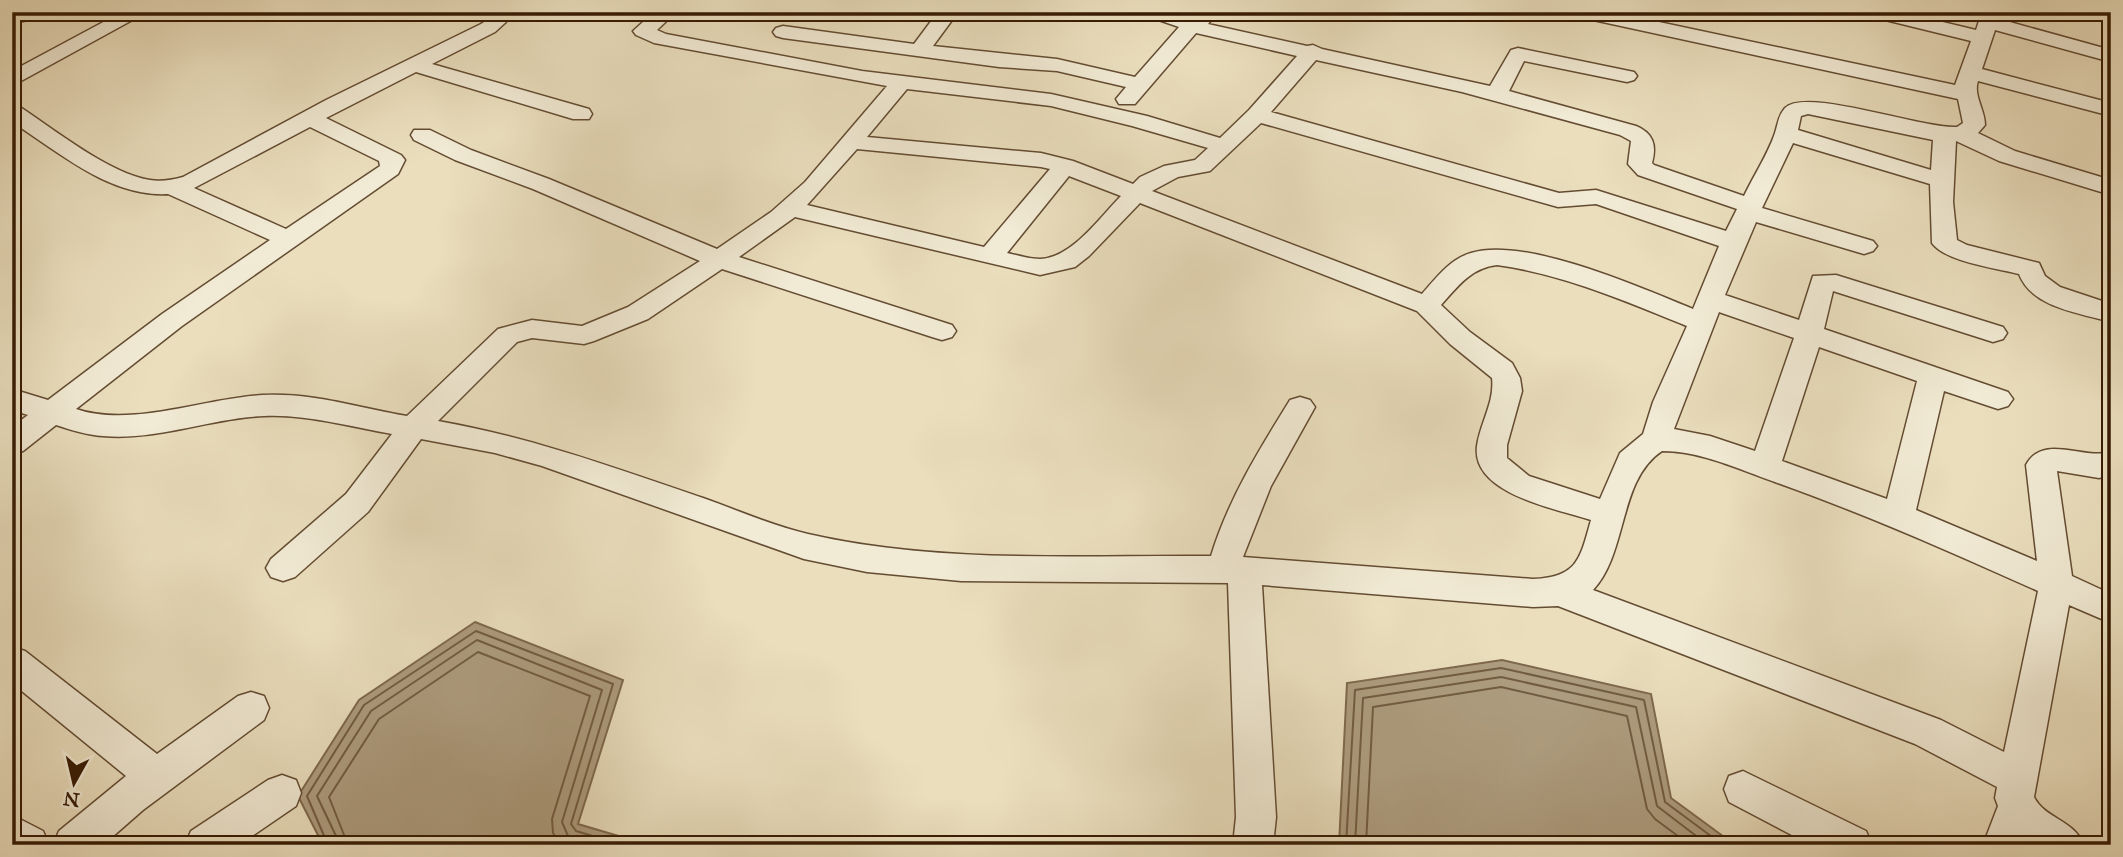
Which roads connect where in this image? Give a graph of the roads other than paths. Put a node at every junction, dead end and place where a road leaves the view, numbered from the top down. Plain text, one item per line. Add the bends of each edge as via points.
1 (43, 12) edge
2 (494, 12) edge
3 (666, 12) edge
4 (799, 12) edge
5 (948, 12) edge
6 (1154, 12) edge
7 (1584, 12) edge
8 (1876, 12) edge
9 (125, 14) edge
10 (12, 17) edge
11 (1199, 22) edge
12 (1987, 24) edge
13 (783, 32) junction
14 (919, 51) junction
15 (1313, 51) junction
16 (2111, 56) edge
17 (764, 58) junction
18 (413, 65) junction
19 (1627, 76) dead end
20 (12, 80) edge
21 (901, 83) junction
22 (1140, 84) junction
23 (1968, 84) junction
24 (1497, 94) junction
25 (2111, 110) edge
26 (12, 112) edge
27 (581, 114) dead end
28 (1113, 114) junction
29 (1257, 115) junction
30 (309, 118) junction
31 (1786, 134) junction
32 (422, 135) dead end
33 (1954, 135) junction
34 (851, 142) junction
35 (1224, 146) junction
36 (1065, 166) junction
37 (1941, 180) junction
38 (171, 187) junction
39 (2111, 188) edge
40 (1137, 192) junction
41 (789, 208) junction
42 (1749, 209) junction
43 (288, 239) junction
44 (1733, 242) junction
45 (1864, 246) dead end
46 (990, 257) junction
47 (720, 260) junction
48 (1426, 305) junction
49 (1706, 311) junction
50 (2111, 313) edge
51 (942, 331) dead end
52 (1810, 332) junction
53 (1993, 333) dead end
54 (1933, 376) junction
55 (12, 399) edge
56 (1998, 399) dead end
57 (1300, 408) dead end
58 (50, 412) junction
59 (413, 428) junction
60 (1656, 440) junction
61 (12, 443) edge
62 (2111, 463) edge
63 (1765, 466) junction
64 (1609, 514) junction
65 (1898, 517) junction
66 (283, 568) dead end
67 (1233, 570) junction
68 (2056, 584) junction
69 (1559, 592) junction
70 (2111, 609) edge
71 (12, 662) edge
72 (251, 708) dead end
73 (156, 777) junction
74 (1743, 789) dead end
75 (282, 793) dead end
76 (2017, 793) junction
77 (12, 834) edge
78 (29, 845) edge
79 (72, 845) edge
80 (205, 845) edge
81 (1253, 845) edge
82 (1852, 845) edge
83 (2003, 845) edge
84 (2064, 845) edge

1 - 10 street
2 - 18 street via 496,22 488,28
3 - 17 street via 643,31 661,39
4 - 13 street
5 - 14 street
6 - 11 street
7 - 23 street
8 - 12 street
9 - 20 street
11 - 15 street via 1211,32
11 - 22 street
12 - 16 street
12 - 23 street
13 - 14 street
13 - 17 street
14 - 22 street via 1057,65
15 - 24 street
15 - 29 street
17 - 21 street
18 - 27 street
18 - 30 street
19 - 24 street via 1518,54
21 - 28 street via 1038,97
21 - 34 street
22 - 28 street
23 - 25 street
23 - 33 street via 1974,125
24 - 42 street via 1635,133 1644,141 1640,163 1646,170
26 - 38 street via 113,177 150,188
28 - 35 street
29 - 35 street
29 - 44 street via 1558,200 1608,200
30 - 38 street via 191,182
30 - 43 street via 393,160 390,169
31 - 33 street via 1791,114 1806,107 1921,133
31 - 37 street
31 - 42 street
32 - 47 street
33 - 37 street
33 - 39 street
34 - 36 street
34 - 41 street
35 - 40 street via 1202,166 1159,174
36 - 40 street
36 - 46 street
37 - 50 street via 1943,237 1950,247 2030,269 2036,284 2048,292
38 - 43 street
40 - 46 street via 1066,261 1040,267
40 - 48 street
41 - 46 street
41 - 47 street
42 - 44 street
42 - 45 street
43 - 58 street
44 - 49 street
47 - 51 street
47 - 59 street via 638,313 584,335 533,329 508,335
48 - 49 street via 1464,266 1491,255 1510,256
48 - 64 street via 1506,378 1508,391 1492,445 1492,460 1501,472 1518,484
49 - 52 street
49 - 60 street
52 - 53 street via 1825,281
52 - 54 street
52 - 63 street
54 - 56 street
54 - 65 street
55 - 58 street
57 - 67 street via 1234,528
58 - 59 street via 105,426 267,405
58 - 61 street
59 - 66 street via 357,503
59 - 67 street via 549,457 804,546 867,559 961,568
60 - 63 street via 1710,447
60 - 64 street via 1631,461
62 - 68 street via 2099,467 2051,459 2041,465
63 - 65 street
64 - 69 street via 1596,560 1583,580
65 - 68 street
67 - 69 street
67 - 81 street via 1256,817
68 - 70 street
68 - 76 street
69 - 76 street via 1928,732
71 - 73 street
72 - 73 street
73 - 79 street
74 - 82 street
75 - 80 street
76 - 83 street
76 - 84 street via 2024,818
77 - 78 street

